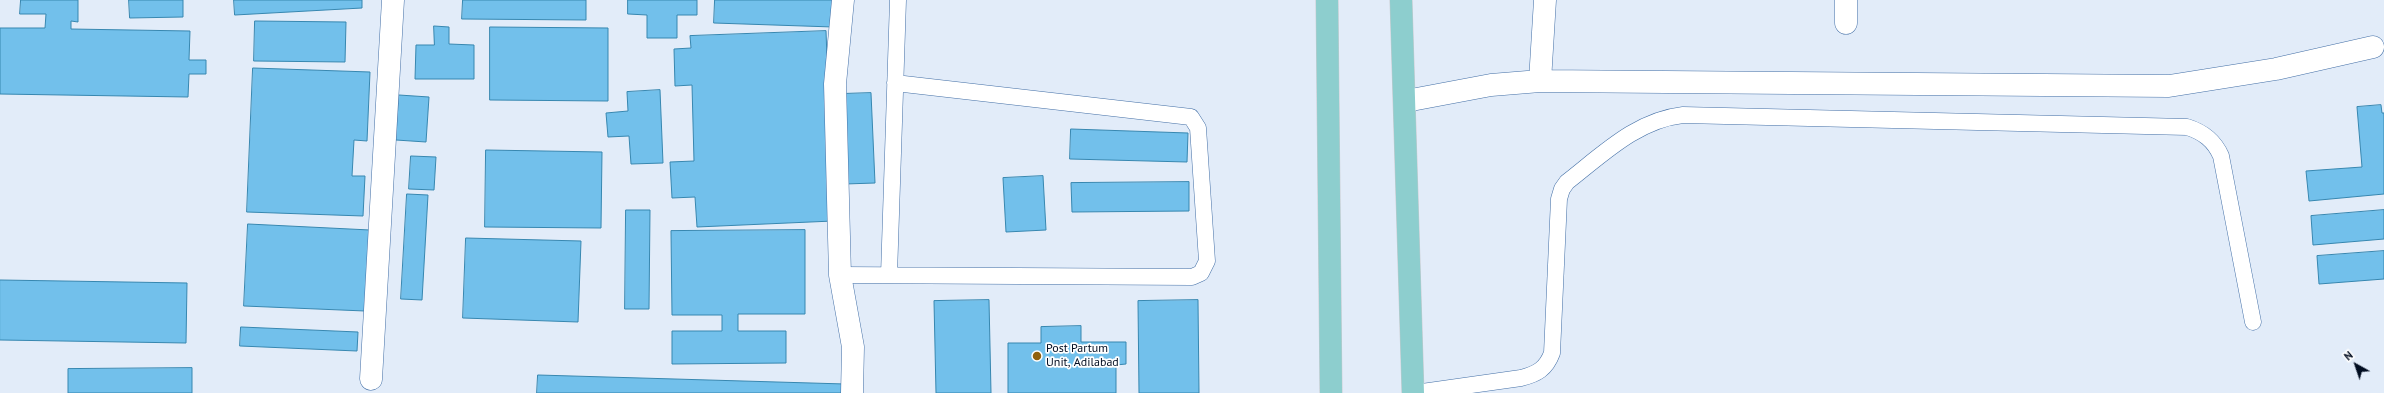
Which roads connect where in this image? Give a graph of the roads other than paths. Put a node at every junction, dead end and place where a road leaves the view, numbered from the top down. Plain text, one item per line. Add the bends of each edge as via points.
1 (393, 0) edge
2 (843, 0) edge
3 (898, 0) edge
4 (1327, 0) edge
5 (1401, 0) edge
6 (1545, 0) edge
7 (1846, 0) edge
8 (1846, 23) dead end
9 (2373, 47) dead end
10 (1540, 81) junction
11 (895, 83) junction
12 (1406, 101) junction
13 (840, 275) junction
14 (889, 275) junction
15 (2253, 322) dead end
16 (371, 379) dead end
17 (852, 393) edge
18 (1332, 393) edge
19 (1414, 393) edge

1 - 16 street
2 - 13 street via 835,84
3 - 11 lane
4 - 18 main road
5 - 12 main road
6 - 10 street
7 - 8 street
9 - 10 street via 2276,69 2170,86
10 - 12 street via 1491,85
11 - 14 lane
11 - 14 lane via 1190,117 1198,128 1207,261 1202,272 1192,277
12 - 19 main road
13 - 14 lane
13 - 17 street via 853,347
15 - 19 lane via 2221,156 2217,146 2198,131 2187,127 1670,117 1637,129 1567,182 1562,189 1559,199 1552,353 1548,365 1535,374 1521,378

